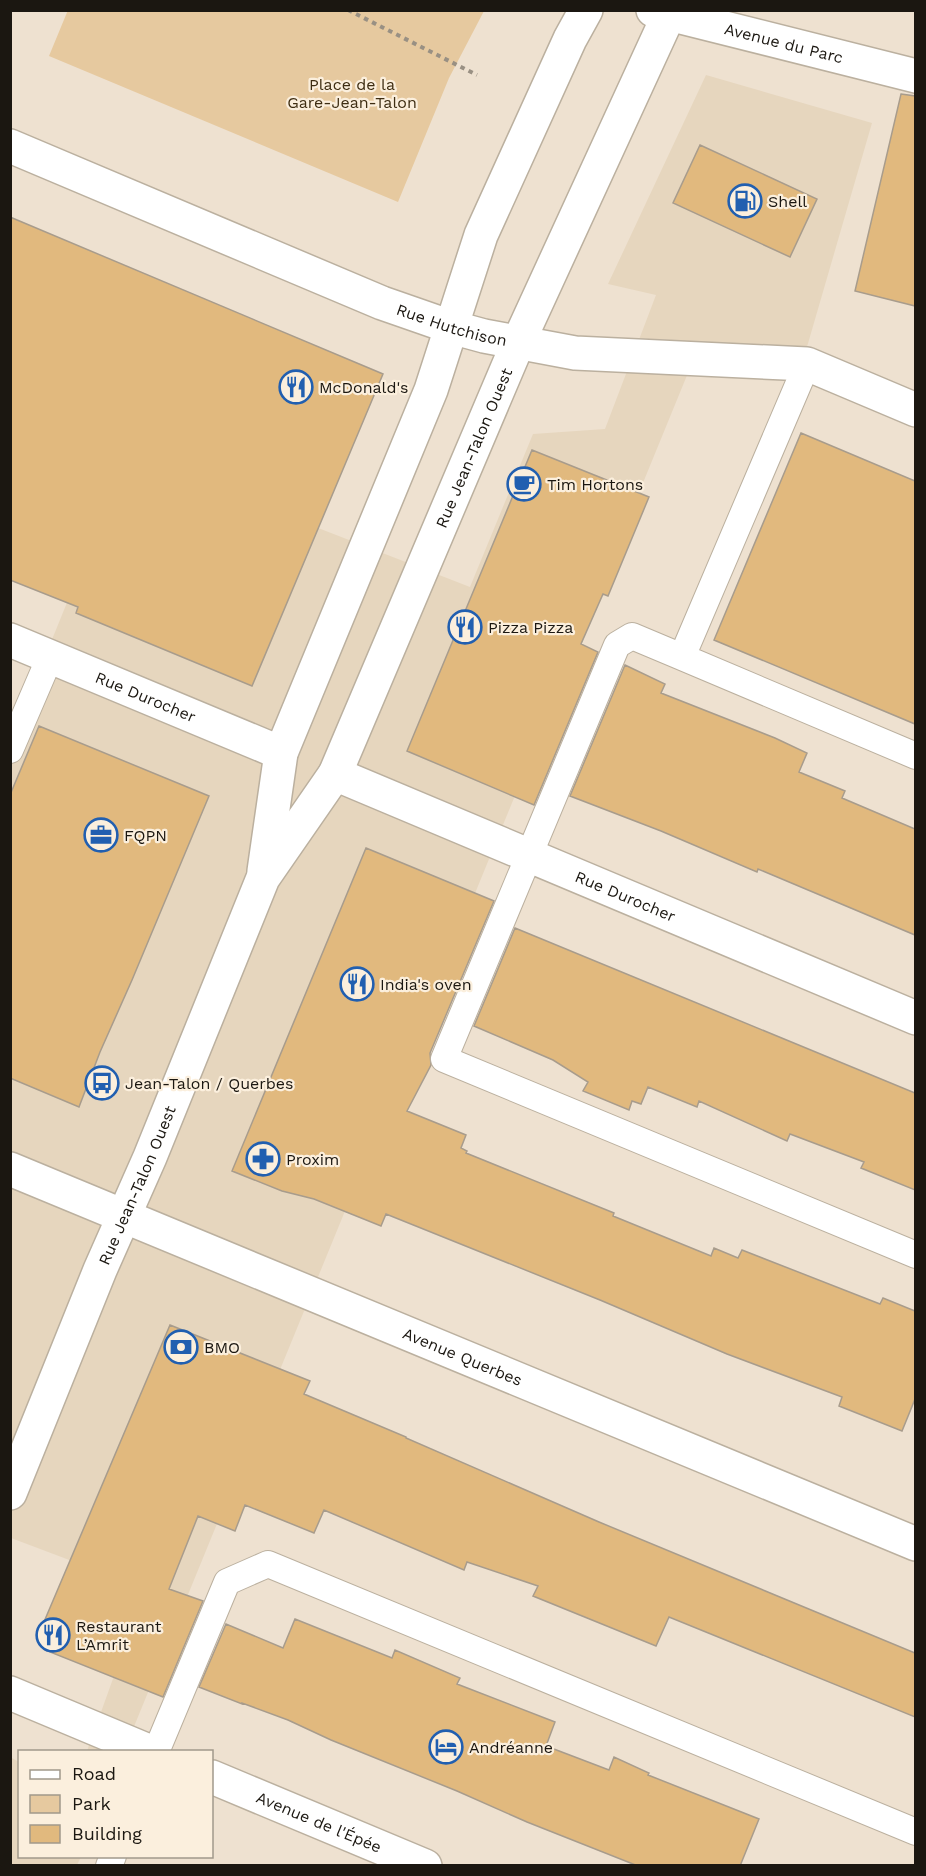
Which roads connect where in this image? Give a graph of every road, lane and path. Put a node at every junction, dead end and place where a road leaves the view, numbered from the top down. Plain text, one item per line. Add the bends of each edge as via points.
1 (348, 10) edge
2 (586, 10) edge
3 (664, 12) edge
4 (477, 75) dead end
5 (915, 76) edge
6 (10, 146) edge
7 (451, 327) junction
8 (518, 343) junction
9 (807, 364) junction
10 (915, 410) edge
11 (10, 640) edge
12 (50, 657) junction
13 (682, 657) junction
14 (10, 750) edge
15 (281, 753) junction
16 (915, 756) edge
17 (334, 774) junction
18 (530, 856) junction
19 (263, 878) junction
20 (915, 1018) edge
21 (10, 1168) edge
22 (123, 1216) junction
23 (915, 1255) edge
24 (18, 1455) edge
25 (10, 1493) edge
26 (915, 1544) edge
27 (10, 1693) edge
28 (146, 1750) edge
29 (157, 1750) edge
30 (213, 1777) edge
31 (915, 1832) edge
32 (425, 1866) edge

1 - 4 path
2 - 7 street, Rue Jean-Talon Ouest via 481,235
3 - 5 street, Avenue du Parc
3 - 8 street, Rue Jean-Talon Ouest
6 - 7 street, Rue Hutchison via 382,303
7 - 8 street, Rue Hutchison
7 - 15 street, Rue Jean-Talon Ouest via 431,390
8 - 9 street, Rue Hutchison via 600,355
8 - 17 street, Rue Jean-Talon Ouest
9 - 10 street, Rue Hutchison
9 - 13 lane
11 - 12 street, Rue Durocher
12 - 14 lane
12 - 15 street, Rue Durocher
13 - 16 lane
13 - 18 lane via 632,636 617,645
15 - 19 street, Rue Jean-Talon Ouest
17 - 18 street, Rue Durocher
17 - 19 street, Rue Jean-Talon Ouest
18 - 20 street, Rue Durocher
18 - 23 lane via 444,1059
19 - 22 street, Rue Jean-Talon Ouest
21 - 22 street, Avenue Querbes
22 - 24 street, Rue Jean-Talon Ouest
22 - 26 street, Avenue Querbes
24 - 25 street, Rue Jean-Talon Ouest
27 - 28 street
29 - 31 lane via 227,1582 268,1564
30 - 32 street, Avenue de l'Épée

